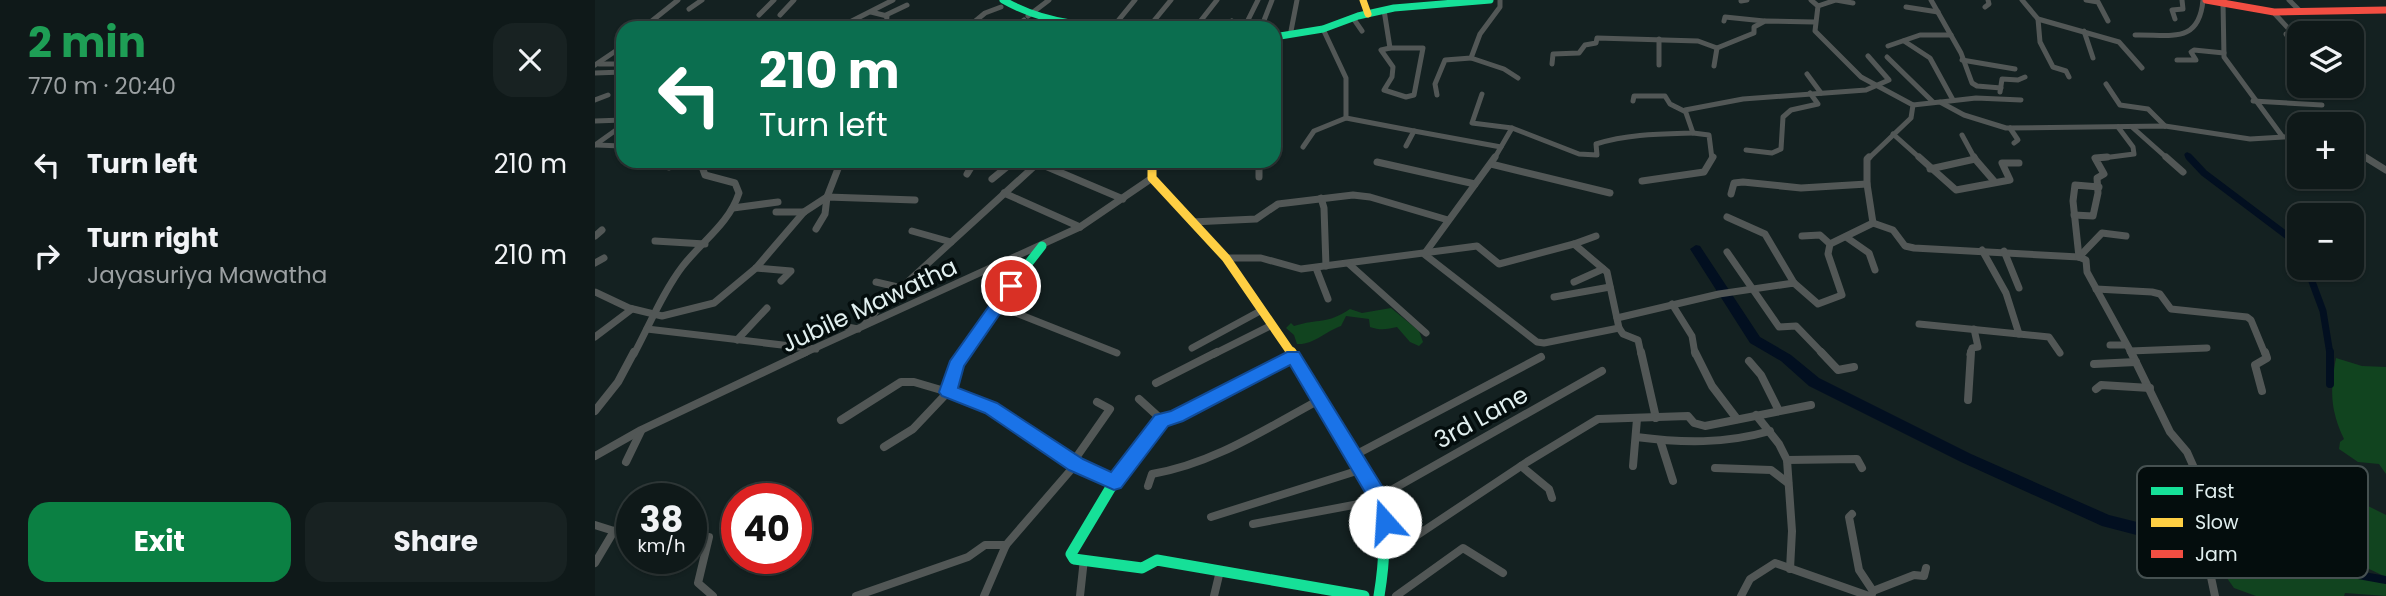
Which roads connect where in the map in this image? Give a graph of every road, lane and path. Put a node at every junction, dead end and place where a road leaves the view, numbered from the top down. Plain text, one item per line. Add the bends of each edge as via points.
1 (678, 0) edge
2 (702, 0) edge
3 (774, 0) edge
4 (795, 0) edge
5 (893, 0) edge
6 (1049, 0) edge
7 (1135, 0) edge
8 (1171, 0) edge
9 (1217, 0) edge
10 (1258, 0) edge
11 (1272, 0) edge
12 (1297, 0) edge
13 (1363, 0) edge
14 (1441, 0) edge
15 (1490, 0) edge
16 (1500, 0) edge
17 (1747, 0) edge
18 (1811, 0) edge
19 (1931, 0) edge
20 (1988, 0) edge
21 (2022, 0) edge
22 (2086, 0) edge
23 (2182, 0) edge
24 (2204, 0) edge
25 (2289, 0) edge
26 (1741, 1) edge
27 (999, 2) edge
28 (2221, 2) edge
29 (1853, 3) dead end
30 (907, 5) dead end
31 (1818, 6) junction
32 (1906, 7) dead end
33 (1985, 7) dead end
34 (689, 9) dead end
35 (1384, 10) junction
36 (2300, 11) junction
37 (2384, 11) edge
38 (871, 12) junction
39 (1367, 12) junction
40 (1938, 12) junction
41 (2275, 14) junction
42 (759, 15) dead end
43 (886, 15) junction
44 (780, 16) dead end
45 (1026, 18) junction
46 (1353, 18) junction
47 (2038, 19) junction
48 (2175, 19) dead end
49 (652, 21) edge
50 (852, 21) edge
51 (886, 21) edge
52 (975, 21) edge
53 (1022, 21) edge
54 (1035, 21) edge
55 (1042, 21) edge
56 (1118, 21) edge
57 (1155, 21) edge
58 (1200, 21) edge
59 (1248, 21) edge
60 (1264, 21) edge
61 (1724, 21) dead end
62 (1765, 21) junction
63 (2108, 21) dead end
64 (1814, 22) junction
65 (2287, 27) edge
66 (1323, 29) junction
67 (1291, 31) junction
68 (1362, 31) dead end
69 (2084, 31) junction
70 (1281, 33) edge
71 (1281, 34) edge
72 (1951, 35) junction
73 (2135, 35) dead end
74 (1659, 39) junction
75 (1905, 41) junction
76 (1888, 46) dead end
77 (1391, 48) junction
78 (1717, 48) junction
79 (616, 51) edge
80 (1446, 51) dead end
81 (2224, 53) junction
82 (1868, 56) dead end
83 (1888, 57) dead end
84 (1471, 58) junction
85 (2093, 58) dead end
86 (1445, 60) junction
87 (1962, 60) junction
88 (2177, 60) dead end
89 (616, 64) edge
90 (1552, 64) dead end
91 (596, 65) edge
92 (1659, 65) dead end
93 (1714, 66) dead end
94 (2142, 68) dead end
95 (2015, 69) dead end
96 (616, 72) edge
97 (595, 73) edge
98 (1807, 74) dead end
99 (2025, 77) dead end
100 (2069, 77) dead end
101 (1518, 78) dead end
102 (2106, 84) dead end
103 (1877, 85) junction
104 (2001, 88) junction
105 (1810, 93) junction
106 (1821, 93) junction
107 (1482, 94) dead end
108 (608, 95) dead end
109 (1437, 95) dead end
110 (1998, 99) junction
111 (595, 100) edge
112 (1953, 100) junction
113 (2021, 100) dead end
114 (2253, 101) junction
115 (1633, 102) dead end
116 (1936, 102) junction
117 (1913, 105) junction
118 (2322, 105) dead end
119 (1684, 111) junction
120 (1346, 118) junction
121 (595, 121) edge
122 (616, 122) edge
123 (2165, 126) junction
124 (2118, 127) junction
125 (2132, 127) junction
126 (1512, 128) junction
127 (2010, 128) junction
128 (616, 129) edge
129 (1414, 131) junction
130 (1693, 133) junction
131 (1893, 134) junction
132 (1962, 135) dead end
133 (2282, 136) junction
134 (2287, 136) edge
135 (595, 142) edge
136 (2014, 143) dead end
137 (616, 145) edge
138 (1406, 146) dead end
139 (1303, 147) dead end
140 (1501, 148) junction
141 (1746, 150) dead end
142 (2364, 156) edge
143 (1975, 159) junction
144 (1377, 162) dead end
145 (2019, 163) dead end
146 (1491, 164) junction
147 (702, 168) edge
148 (838, 168) edge
149 (971, 168) edge
150 (1005, 168) edge
151 (1032, 168) edge
152 (1050, 168) edge
153 (1152, 168) edge
154 (1259, 168) edge
155 (1930, 169) junction
156 (2386, 170) edge
157 (2183, 172) dead end
158 (967, 174) dead end
159 (1259, 177) dead end
160 (1152, 178) junction
161 (992, 179) dead end
162 (1641, 181) dead end
163 (1994, 181) junction
164 (1475, 184) junction
165 (1867, 184) junction
166 (2099, 187) junction
167 (1004, 193) junction
168 (1610, 193) dead end
169 (1731, 194) dead end
170 (827, 197) junction
171 (1321, 198) junction
172 (1123, 199) junction
173 (915, 200) dead end
174 (778, 202) dead end
175 (733, 208) junction
176 (776, 212) dead end
177 (804, 212) junction
178 (2074, 215) junction
179 (1727, 217) dead end
180 (1448, 220) junction
181 (1192, 222) junction
182 (1873, 223) junction
183 (1080, 227) junction
184 (816, 229) dead end
185 (602, 230) dead end
186 (912, 231) dead end
187 (595, 236) edge
188 (1596, 236) dead end
189 (1803, 236) dead end
190 (2126, 236) dead end
191 (1846, 237) junction
192 (655, 241) dead end
193 (951, 242) junction
194 (705, 244) junction
195 (1574, 244) junction
196 (1830, 244) junction
197 (1042, 246) junction
198 (1983, 250) junction
199 (2004, 251) junction
200 (1727, 253) dead end
201 (1424, 254) junction
202 (2079, 257) junction
203 (604, 258) dead end
204 (1226, 258) junction
205 (595, 263) edge
206 (1349, 263) junction
207 (1326, 266) junction
208 (756, 268) junction
209 (1315, 268) junction
210 (1603, 269) junction
211 (1875, 270) dead end
212 (781, 281) dead end
213 (876, 282) dead end
214 (1574, 282) dead end
215 (1794, 283) junction
216 (1610, 287) junction
217 (902, 288) junction
218 (2019, 288) dead end
219 (1752, 289) junction
220 (2096, 289) junction
221 (595, 292) edge
222 (1554, 297) dead end
223 (1328, 299) dead end
224 (1672, 304) junction
225 (996, 305) junction
226 (767, 308) dead end
227 (632, 309) junction
228 (1262, 310) junction
229 (655, 314) junction
230 (1617, 318) junction
231 (821, 322) dead end
232 (1919, 324) dead end
233 (1272, 325) junction
234 (862, 327) junction
235 (1619, 328) junction
236 (647, 329) junction
237 (1974, 329) junction
238 (1426, 333) dead end
239 (2019, 334) junction
240 (595, 337) edge
241 (737, 340) junction
242 (2110, 345) dead end
243 (1192, 348) dead end
244 (2128, 348) junction
245 (2207, 348) dead end
246 (818, 349) junction
247 (1117, 353) dead end
248 (2060, 353) dead end
249 (1293, 356) junction
250 (1541, 357) dead end
251 (1749, 361) dead end
252 (2136, 362) junction
253 (2094, 364) dead end
254 (1854, 367) dead end
255 (1602, 371) dead end
256 (1156, 383) dead end
257 (2150, 388) junction
258 (2096, 389) dead end
259 (2262, 391) dead end
260 (948, 392) junction
261 (1139, 399) dead end
262 (1321, 399) junction
263 (1968, 400) dead end
264 (1097, 402) dead end
265 (1811, 405) dead end
266 (595, 411) edge
267 (1779, 411) junction
268 (1756, 415) junction
269 (1656, 418) junction
270 (1637, 419) junction
271 (1737, 419) junction
272 (841, 420) dead end
273 (1162, 420) junction
274 (641, 430) junction
275 (1770, 431) junction
276 (1636, 437) junction
277 (1660, 440) junction
278 (884, 447) dead end
279 (595, 456) edge
280 (1352, 456) junction
281 (1787, 460) junction
282 (626, 462) dead end
283 (1074, 463) junction
284 (1521, 466) junction
285 (1633, 466) dead end
286 (2193, 466) edge
287 (1715, 468) dead end
288 (1862, 468) dead end
289 (1363, 469) junction
290 (1673, 481) dead end
291 (1114, 482) junction
292 (1788, 483) junction
293 (1148, 486) dead end
294 (1379, 498) junction
295 (1552, 498) dead end
296 (1851, 514) dead end
297 (1211, 517) dead end
298 (1253, 524) dead end
299 (595, 525) edge
300 (614, 531) joint
301 (1006, 545) junction
302 (1385, 556) junction
303 (1084, 559) junction
304 (595, 563) edge
305 (1926, 568) dead end
306 (1790, 569) junction
307 (1220, 571) junction
308 (1503, 573) dead end
309 (700, 574) edge
310 (2211, 578) edge
311 (1871, 594) edge
312 (713, 596) edge
313 (856, 596) edge
314 (984, 596) edge
315 (1080, 596) edge
316 (1214, 596) edge
317 (1364, 596) edge
318 (1379, 596) edge
319 (1396, 596) edge
320 (1741, 596) edge
321 (2215, 596) edge

1 - 49 street
2 - 34 street
3 - 42 street
4 - 44 street
5 - 38 street
6 - 45 street
7 - 56 street
8 - 57 street
9 - 58 street
10 - 59 street
11 - 60 street
12 - 67 street
13 - 39 main road
14 - 39 main road
15 - 35 main road
16 - 84 street
17 - 26 street
18 - 31 street
19 - 40 street
20 - 33 street
21 - 47 street
22 - 63 street via 2098,2
23 - 48 street via 2183,9 2172,9
24 - 28 main road
24 - 73 street via 2196,28 2187,33
25 - 36 street
27 - 45 main road
27 - 52 street
28 - 36 main road
28 - 41 main road
28 - 81 street
29 - 31 street via 1836,0
30 - 43 street
31 - 64 street
32 - 40 street
35 - 39 main road
35 - 77 street
36 - 37 main road
37 - 41 main road
38 - 43 street
38 - 50 street
39 - 46 main road
39 - 67 main road
40 - 72 street
41 - 65 street
43 - 51 street
45 - 53 street
45 - 54 main road
45 - 55 main road
46 - 66 main road
46 - 68 street
47 - 69 street
47 - 100 street via 2040,42 2053,67
61 - 62 street via 1725,17
62 - 64 street
62 - 78 street via 1741,40
64 - 103 street via 1815,31 1845,64
66 - 71 main road
66 - 120 street via 1346,78
67 - 70 main road
69 - 85 street
69 - 94 street via 2119,43
72 - 75 street via 1920,35
72 - 87 street
74 - 78 street via 1698,41
74 - 90 street via 1597,38 1597,43 1585,45 1579,53 1553,54
74 - 92 street
75 - 76 street
75 - 112 street via 1930,58
77 - 77 street via 1381,50 1393,67 1384,90 1414,95 1423,48
78 - 93 street
79 - 91 street
80 - 86 street
81 - 88 street via 2194,50 2190,52 2196,60
81 - 114 street
82 - 103 street via 1890,79
83 - 116 street
84 - 86 street
84 - 101 street
86 - 109 street via 1435,84
87 - 95 street
87 - 104 street via 1974,85
89 - 91 street
96 - 97 street
98 - 106 street
99 - 104 street via 2002,79
102 - 123 street via 2120,105 2148,109
103 - 106 street
103 - 117 street
104 - 110 street
105 - 106 street
105 - 119 street via 1743,99
105 - 141 street via 1818,104 1791,110 1783,117 1781,149 1772,153
107 - 126 street via 1472,123
108 - 111 street
110 - 112 street
110 - 113 street
112 - 116 street
114 - 118 street
114 - 133 street
115 - 119 street via 1634,96 1665,96
116 - 117 street
116 - 127 street
117 - 131 street via 1911,118
119 - 130 street
120 - 129 street
120 - 139 street via 1314,131
121 - 122 street
123 - 125 street
123 - 133 street via 2250,139
124 - 125 street
124 - 127 street
124 - 166 street via 2134,154 2095,158 2104,174 2097,178
125 - 157 street
126 - 130 street via 1579,155 1594,155 1596,144 1603,142
126 - 140 street
127 - 136 street via 2018,140
128 - 135 street
129 - 138 street
129 - 140 street
130 - 162 street via 1709,135 1713,156 1704,172
131 - 155 street
131 - 165 street via 1867,159
132 - 143 street
133 - 134 street
135 - 137 street
140 - 146 street
142 - 156 street
143 - 155 street
143 - 163 street
144 - 164 street
145 - 163 street via 2002,163 2010,180
146 - 164 street
146 - 168 street
147 - 175 street via 705,175 735,183 739,193
148 - 170 street
149 - 158 street
150 - 161 street
151 - 167 street
152 - 172 street
153 - 160 main road
154 - 159 street
155 - 163 street via 1956,190
160 - 172 street, Jubile Mawatha
160 - 181 main road
164 - 180 street
165 - 169 street via 1799,188 1746,181 1734,183
165 - 182 street
166 - 178 street via 2093,216
166 - 178 street via 2075,186
167 - 183 street
167 - 193 street
170 - 173 street
170 - 177 street
170 - 184 street via 825,214
171 - 180 street via 1370,197
171 - 181 street via 1278,204 1256,219
171 - 207 street
172 - 183 street, Jubile Mawatha
174 - 175 street
175 - 194 street
176 - 177 street
177 - 208 street
178 - 202 street
179 - 215 street via 1765,234
180 - 201 street
181 - 204 main road
182 - 191 street
182 - 198 street via 1893,229 1905,246
183 - 197 street, Jubile Mawatha
185 - 187 street
186 - 193 street
188 - 195 street
189 - 196 street via 1820,235
190 - 202 street via 2102,233
191 - 196 street
191 - 211 street via 1869,253
192 - 194 street
193 - 217 street
194 - 229 street via 682,267
195 - 201 street via 1499,264 1477,246
195 - 210 street
196 - 215 street via 1828,254 1842,295 1818,304
197 - 225 main road
197 - 234 street, Jubile Mawatha
198 - 199 street
198 - 239 street via 2006,293
199 - 202 street
199 - 218 street
200 - 219 street
201 - 206 street
201 - 235 street via 1537,342
202 - 220 street via 2086,260
203 - 205 street
204 - 209 street via 1261,258 1294,268
204 - 228 main road
206 - 207 street
206 - 238 street
207 - 209 street
208 - 212 street via 791,271
208 - 229 street via 714,303
209 - 223 street
210 - 214 street
210 - 216 street
213 - 217 street
215 - 219 street
216 - 222 street
216 - 230 street
217 - 234 street
219 - 224 street
219 - 254 street via 1779,327 1796,326 1838,370
220 - 244 street
220 - 259 street via 2152,292 2171,309 2247,317 2267,358 2255,365
221 - 227 street
224 - 230 street
224 - 271 street via 1692,336 1701,368
225 - 247 street
225 - 260 main road via 956,365
226 - 241 street
227 - 229 street
227 - 240 street
228 - 233 main road
228 - 243 street
229 - 236 street
230 - 235 street
231 - 234 street
232 - 237 street
233 - 249 main road
233 - 256 street
234 - 246 street, Jubile Mawatha
235 - 269 street via 1638,341
236 - 241 street
236 - 266 street via 618,382
237 - 239 street
237 - 263 street via 1979,347 1972,348 1970,356
239 - 248 street via 2049,337
241 - 246 street
242 - 244 street
244 - 245 street
244 - 252 street
246 - 274 street, Jubile Mawatha
249 - 262 main road
249 - 273 street
250 - 280 street
251 - 267 street
252 - 253 street
252 - 257 street
255 - 294 street, 3rd Lane
257 - 258 street via 2101,385
257 - 286 street via 2170,432
260 - 272 street via 901,382
260 - 278 street via 912,429
260 - 283 main road via 991,408
261 - 273 street via 1144,409
262 - 280 main road
262 - 293 street via 1224,451 1182,469 1152,474
264 - 283 street via 1110,409
265 - 267 street
267 - 268 street
268 - 271 street
268 - 275 street
269 - 270 street
269 - 271 street via 1688,416 1705,426
270 - 276 street
270 - 284 street via 1598,419
273 - 291 street
274 - 279 street, Jubile Mawatha
274 - 282 street
275 - 277 street via 1740,440
275 - 281 street
276 - 277 street
276 - 285 street
277 - 290 street
280 - 289 main road
281 - 288 street via 1857,459
281 - 292 street
283 - 291 main road
283 - 301 street
284 - 295 street via 1549,489
284 - 302 street
287 - 292 street via 1771,470
289 - 294 main road
289 - 297 street
291 - 303 main road via 1071,554 1074,559
292 - 306 street
294 - 298 street, 3rd Lane
294 - 302 main road
296 - 311 street via 1859,570
299 - 300 street
300 - 304 street
301 - 313 street via 985,545 968,557
301 - 314 street
302 - 318 main road
303 - 307 main road via 1142,568 1157,560
303 - 315 street
305 - 311 street via 1924,576 1915,575
306 - 311 street
306 - 320 street via 1775,563 1750,579
307 - 316 street
307 - 317 main road
308 - 319 street via 1463,548
309 - 312 street via 698,583
310 - 321 street

